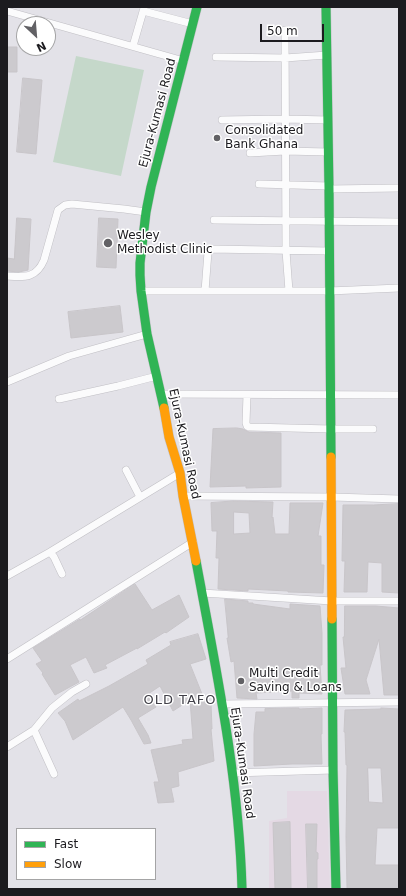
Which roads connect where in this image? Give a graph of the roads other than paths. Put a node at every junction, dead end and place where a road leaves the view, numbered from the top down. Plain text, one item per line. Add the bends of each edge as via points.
1 (197, 7) edge
2 (326, 7) edge
3 (143, 9) edge
4 (7, 10) edge
5 (193, 24) junction
6 (285, 30) dead end
7 (133, 46) junction
8 (327, 55) junction
9 (216, 57) dead end
10 (285, 58) junction
11 (184, 61) junction
12 (285, 119) junction
13 (222, 120) dead end
14 (328, 120) junction
15 (285, 151) junction
16 (328, 152) junction
17 (250, 153) dead end
18 (259, 184) dead end
19 (285, 185) junction
20 (329, 188) junction
21 (399, 188) edge
22 (146, 212) junction
23 (214, 220) dead end
24 (286, 221) junction
25 (329, 221) junction
26 (399, 222) edge
27 (286, 251) junction
28 (329, 251) junction
29 (7, 276) edge
30 (399, 288) edge
31 (141, 291) junction
32 (205, 291) junction
33 (289, 291) junction
34 (329, 291) junction
35 (147, 334) junction
36 (156, 376) junction
37 (7, 382) edge
38 (161, 394) junction
39 (247, 395) junction
40 (331, 395) junction
41 (399, 395) edge
42 (59, 399) dead end
43 (331, 429) junction
44 (373, 429) dead end
45 (126, 470) dead end
46 (180, 473) junction
47 (182, 496) junction
48 (140, 497) junction
49 (332, 497) junction
50 (399, 499) edge
51 (193, 542) junction
52 (50, 552) junction
53 (62, 574) dead end
54 (7, 576) edge
55 (202, 593) junction
56 (332, 600) junction
57 (399, 601) edge
58 (7, 659) edge
59 (86, 684) dead end
60 (399, 702) edge
61 (333, 703) junction
62 (222, 704) junction
63 (34, 730) junction
64 (7, 746) edge
65 (333, 770) junction
66 (233, 773) junction
67 (54, 774) dead end
68 (242, 889) edge
69 (336, 889) edge

1 - 5 main road, Ejura-Kumasi Road
2 - 8 main road
3 - 5 street
3 - 7 street
4 - 7 street
5 - 11 main road, Ejura-Kumasi Road
6 - 10 street
7 - 11 street
8 - 10 street
8 - 14 main road
9 - 10 street
10 - 12 street
11 - 22 main road, Ejura-Kumasi Road
12 - 13 street
12 - 14 street
12 - 15 street
14 - 16 main road
15 - 16 street
15 - 17 street
15 - 19 street
16 - 20 main road
18 - 19 street
19 - 20 street
19 - 24 street
20 - 21 street
20 - 25 main road
22 - 29 street via 65,205 58,210 41,267 33,275
22 - 31 main road, Ejura-Kumasi Road via 140,263
23 - 24 street
24 - 25 street
24 - 27 street
25 - 26 street
25 - 28 main road
27 - 28 street
27 - 32 street via 210,249
27 - 33 street
28 - 34 main road
30 - 34 street
31 - 32 street
31 - 35 main road, Ejura-Kumasi Road
32 - 33 street
33 - 34 street
34 - 40 main road
35 - 36 main road, Ejura-Kumasi Road
35 - 37 street via 69,356
36 - 38 main road, Ejura-Kumasi Road
36 - 42 street
38 - 39 street
38 - 46 main road, Ejura-Kumasi Road via 169,437
39 - 40 street
39 - 43 street via 246,423 249,427
40 - 41 street
40 - 43 main road
43 - 44 street
43 - 49 main road
45 - 48 street
46 - 47 main road, Ejura-Kumasi Road
46 - 48 street
47 - 49 street
47 - 51 main road, Ejura-Kumasi Road
48 - 52 street
49 - 50 street
49 - 56 main road
51 - 55 main road, Ejura-Kumasi Road
51 - 58 street
52 - 53 street
52 - 54 street
55 - 56 street
55 - 62 main road, Ejura-Kumasi Road
56 - 57 street
56 - 61 main road
59 - 63 street via 52,708
60 - 61 street
61 - 62 street
61 - 65 main road
62 - 66 main road, Ejura-Kumasi Road
63 - 64 street
63 - 67 street
65 - 66 street
65 - 69 main road
66 - 68 main road, Ejura-Kumasi Road

